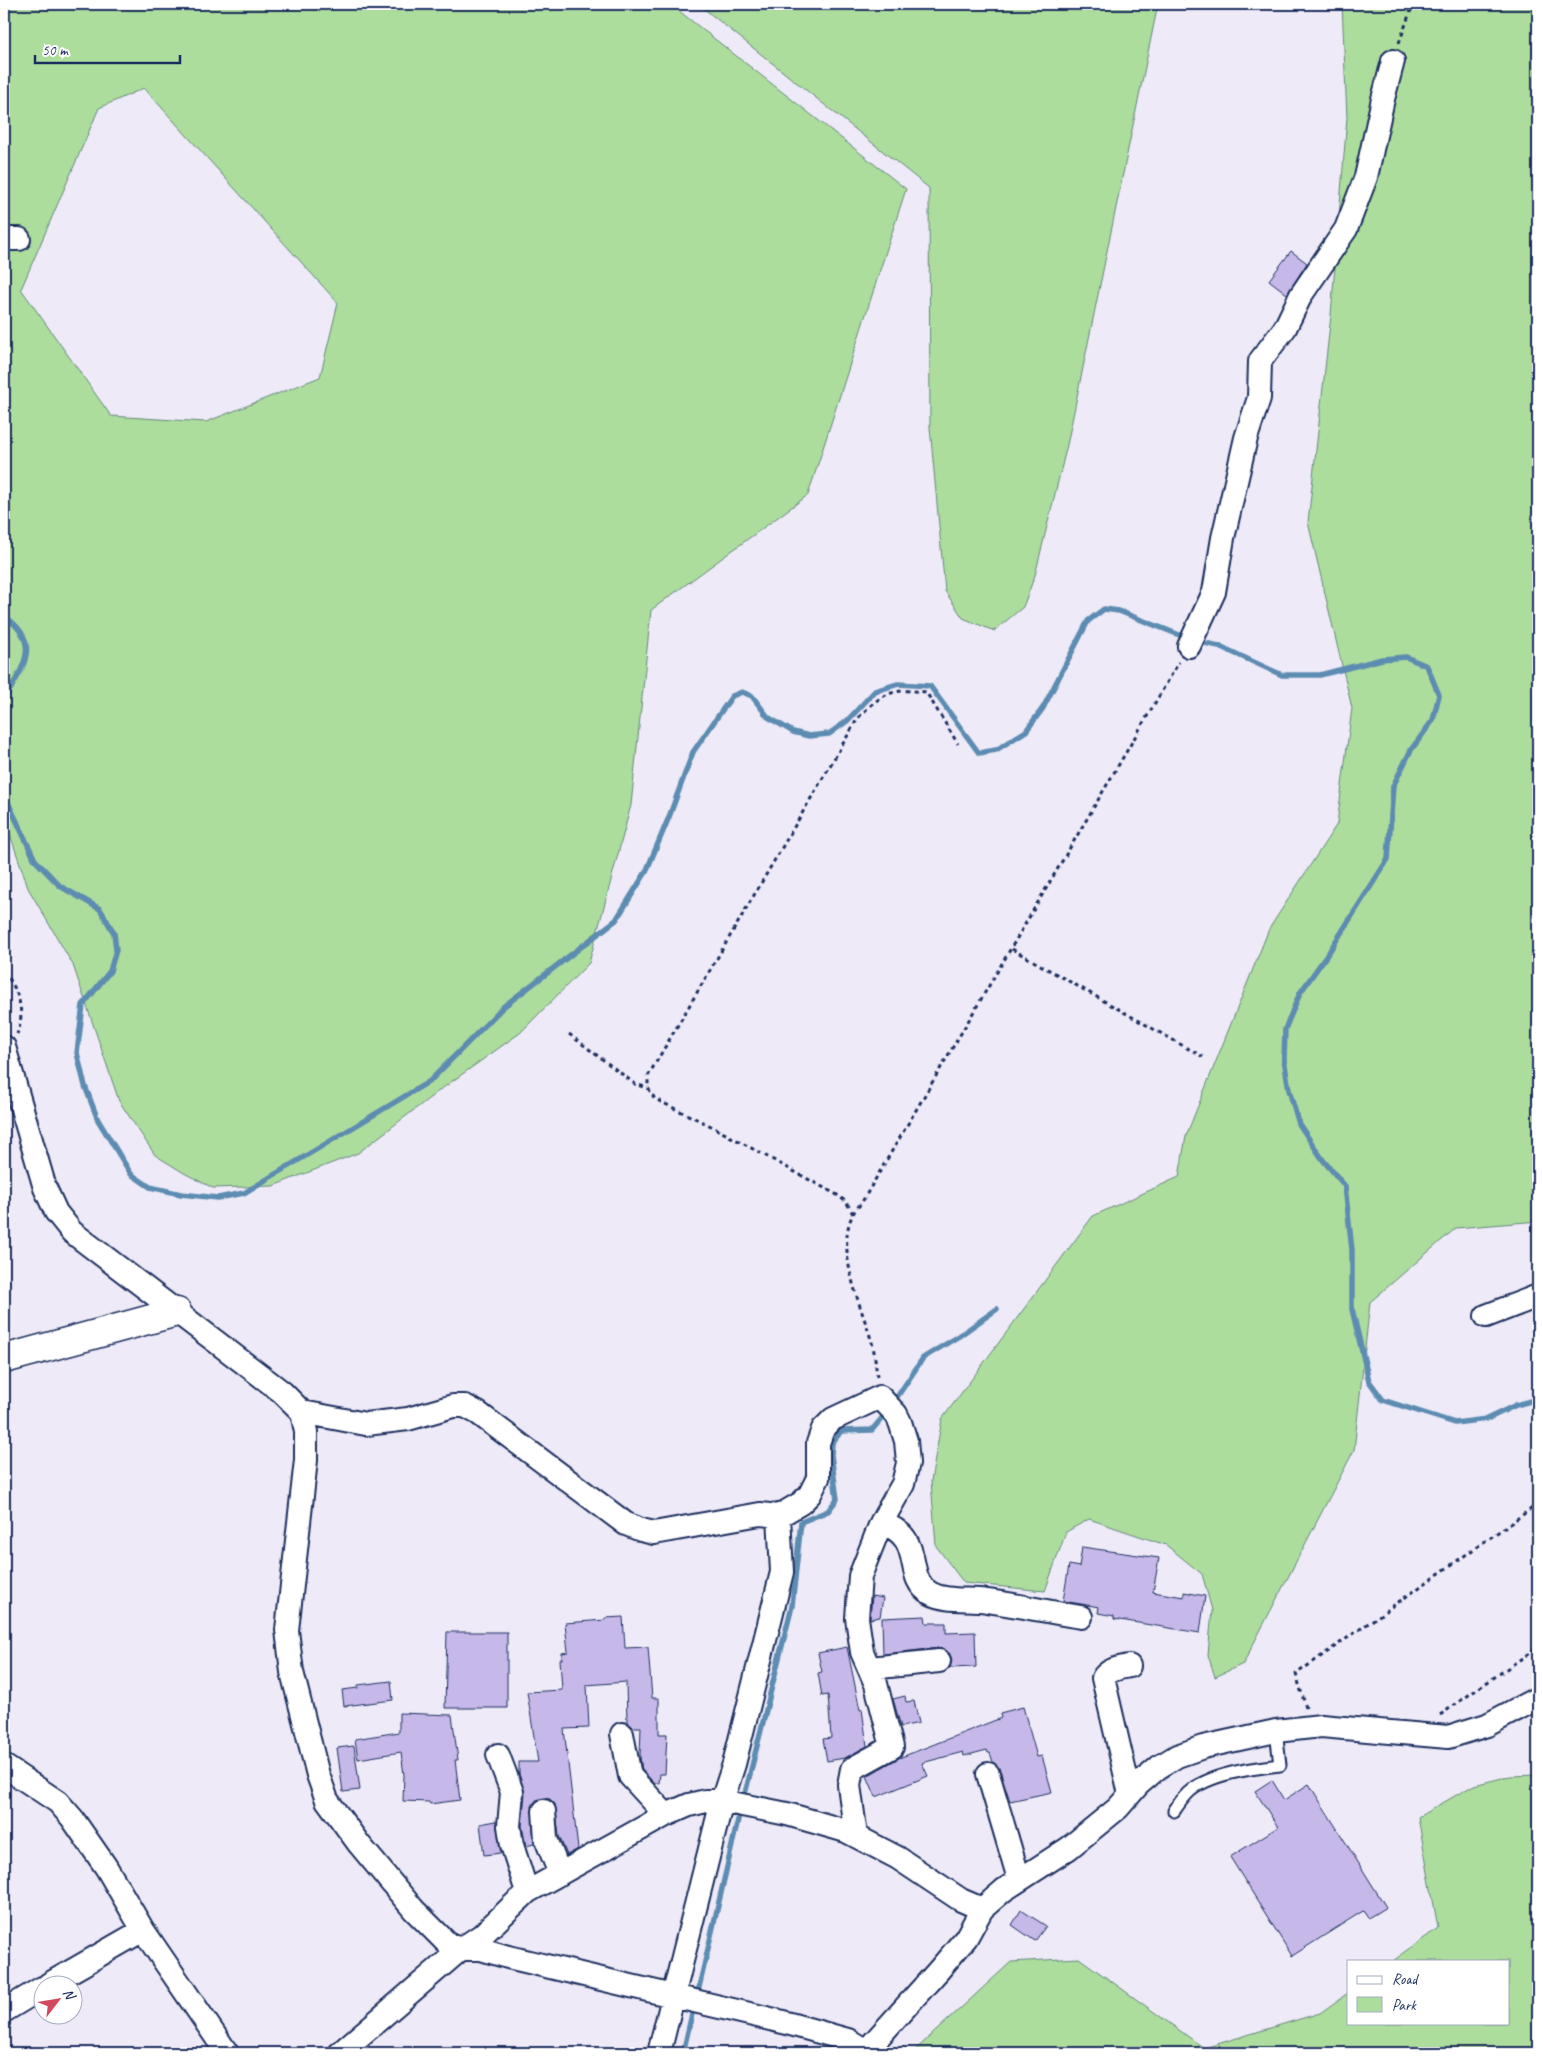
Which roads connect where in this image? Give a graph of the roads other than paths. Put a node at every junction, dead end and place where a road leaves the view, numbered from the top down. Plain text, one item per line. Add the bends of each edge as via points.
1 (1393, 61) road end
2 (1191, 641) road end
3 (7, 1044) edge
4 (1538, 1296) edge
5 (178, 1312) junction
6 (1486, 1316) dead end
7 (4, 1359) edge
8 (302, 1412) junction
9 (779, 1516) junction
10 (881, 1523) junction
11 (1081, 1617) dead end
12 (939, 1661) dead end
13 (1129, 1666) dead end
14 (870, 1668) junction
15 (1538, 1698) edge
16 (1276, 1731) junction
17 (622, 1734) dead end
18 (498, 1755) dead end
19 (4, 1766) edge
20 (988, 1774) dead end
21 (1130, 1794) junction
22 (737, 1804) junction
23 (544, 1811) dead end
24 (1174, 1811) dead end
25 (666, 1815) junction
26 (856, 1836) junction
27 (560, 1874) junction
28 (1019, 1879) junction
29 (527, 1892) junction
30 (982, 1909) junction
31 (143, 1930) junction
32 (461, 1950) junction
33 (66, 1974) edge
34 (32, 1994) edge
35 (687, 2000) junction
36 (4, 2011) edge
37 (864, 2052) edge
38 (227, 2053) edge
39 (340, 2053) edge
40 (660, 2053) edge

1 - 2 street via 1366,177 1346,229 1301,295 1285,328 1260,361 1259,398 1246,438 1214,592
3 - 5 street via 45,1188 56,1212 72,1232
4 - 6 street
5 - 7 street
5 - 8 street via 282,1392
8 - 9 street via 366,1424 408,1419 465,1406 626,1524 654,1533 760,1514
8 - 32 street via 306,1460 287,1630 292,1672 318,1775 327,1800 372,1858 436,1934
9 - 10 street via 810,1494 818,1478 818,1443 823,1429 833,1419 887,1405 906,1441 908,1463 903,1484
9 - 22 street via 782,1572 734,1764
10 - 11 street via 894,1527 903,1535 920,1583 929,1592 940,1597
10 - 14 street via 860,1576 857,1618 862,1652
12 - 14 street
13 - 21 street via 1112,1670 1103,1678
14 - 26 street via 892,1747 852,1769 849,1785
15 - 16 street via 1487,1725 1448,1737 1321,1726
16 - 21 street via 1177,1756 1159,1767
16 - 24 lane via 1280,1765 1237,1770 1200,1785 1188,1792
17 - 25 street via 630,1776
18 - 29 street via 512,1792 509,1826
19 - 31 street via 58,1802 72,1818
20 - 28 street
21 - 28 street via 1118,1808 1069,1848
22 - 25 street via 706,1801
22 - 26 street via 787,1814
22 - 35 street
23 - 27 street via 546,1839
25 - 27 street
26 - 30 street via 898,1858 961,1900
27 - 29 street
28 - 30 street
29 - 32 street via 482,1935
30 - 37 street via 955,1952
31 - 33 street
31 - 38 street
32 - 35 street via 481,1949
32 - 39 street
34 - 36 street
35 - 37 street via 848,2040
35 - 40 street

